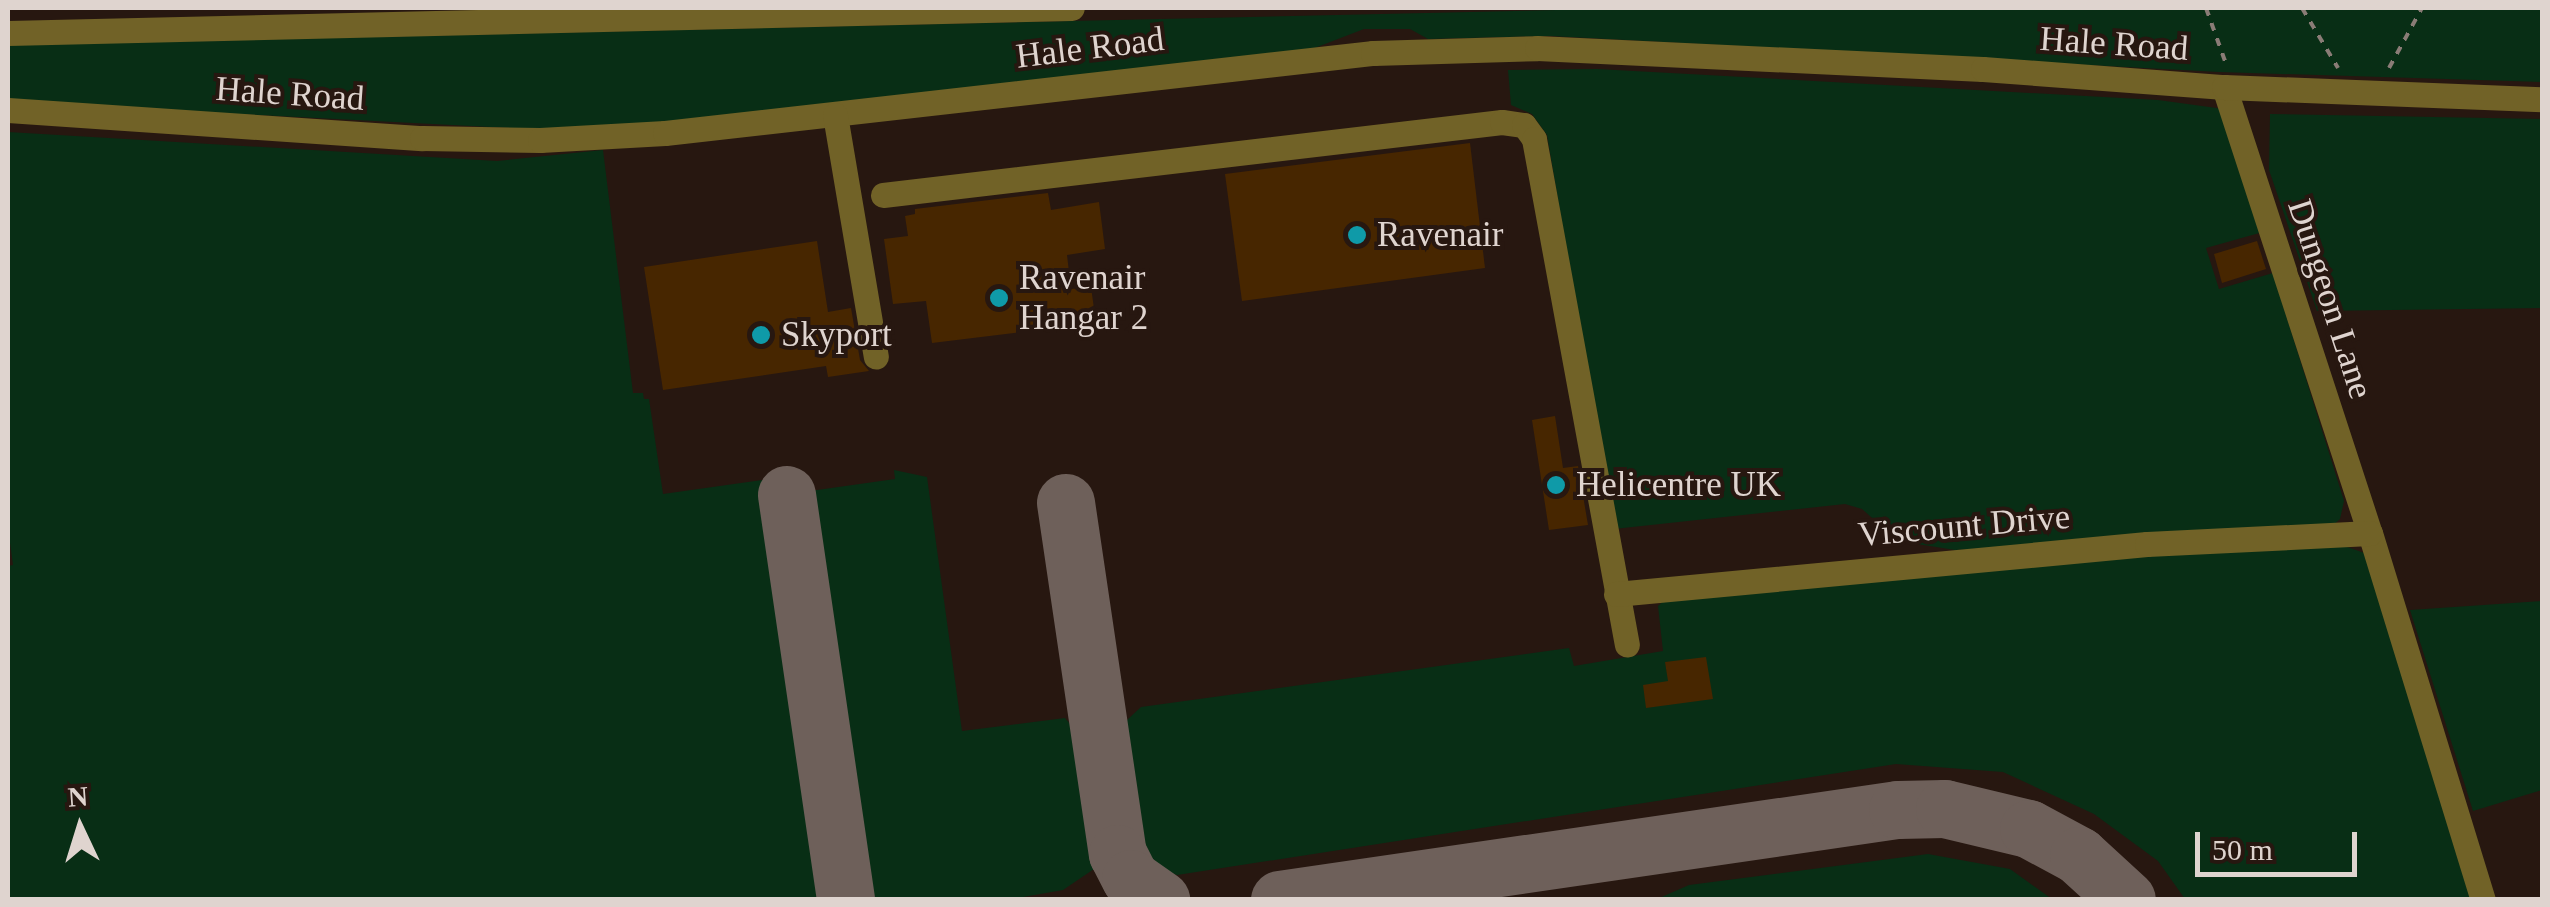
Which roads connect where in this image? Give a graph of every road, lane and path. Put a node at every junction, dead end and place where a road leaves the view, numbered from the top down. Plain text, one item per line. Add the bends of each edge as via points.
1 (1072, 8) edge
2 (2206, 8) edge
3 (2302, 8) edge
4 (2422, 8) edge
5 (422, 14) edge
6 (8, 32) edge
7 (2229, 87) junction
8 (2364, 94) junction
9 (2542, 99) edge
10 (8, 110) edge
11 (836, 115) junction
12 (884, 195) dead end
13 (876, 357) dead end
14 (2370, 533) junction
15 (1616, 594) junction
16 (1627, 645) dead end
17 (2482, 900) edge

1 - 5 street
2 - 7 path
3 - 8 path
4 - 8 path
5 - 6 street
7 - 8 street, Hale Road
7 - 11 street, Hale Road via 1537,48 1373,53
7 - 14 street, Dungeon Lane
8 - 9 street, Hale Road
10 - 11 street, Hale Road via 540,140
11 - 13 street
12 - 15 street via 1502,122 1524,125 1534,139
14 - 15 street, Viscount Drive via 2147,544
14 - 17 street, Dungeon Lane
15 - 16 street

